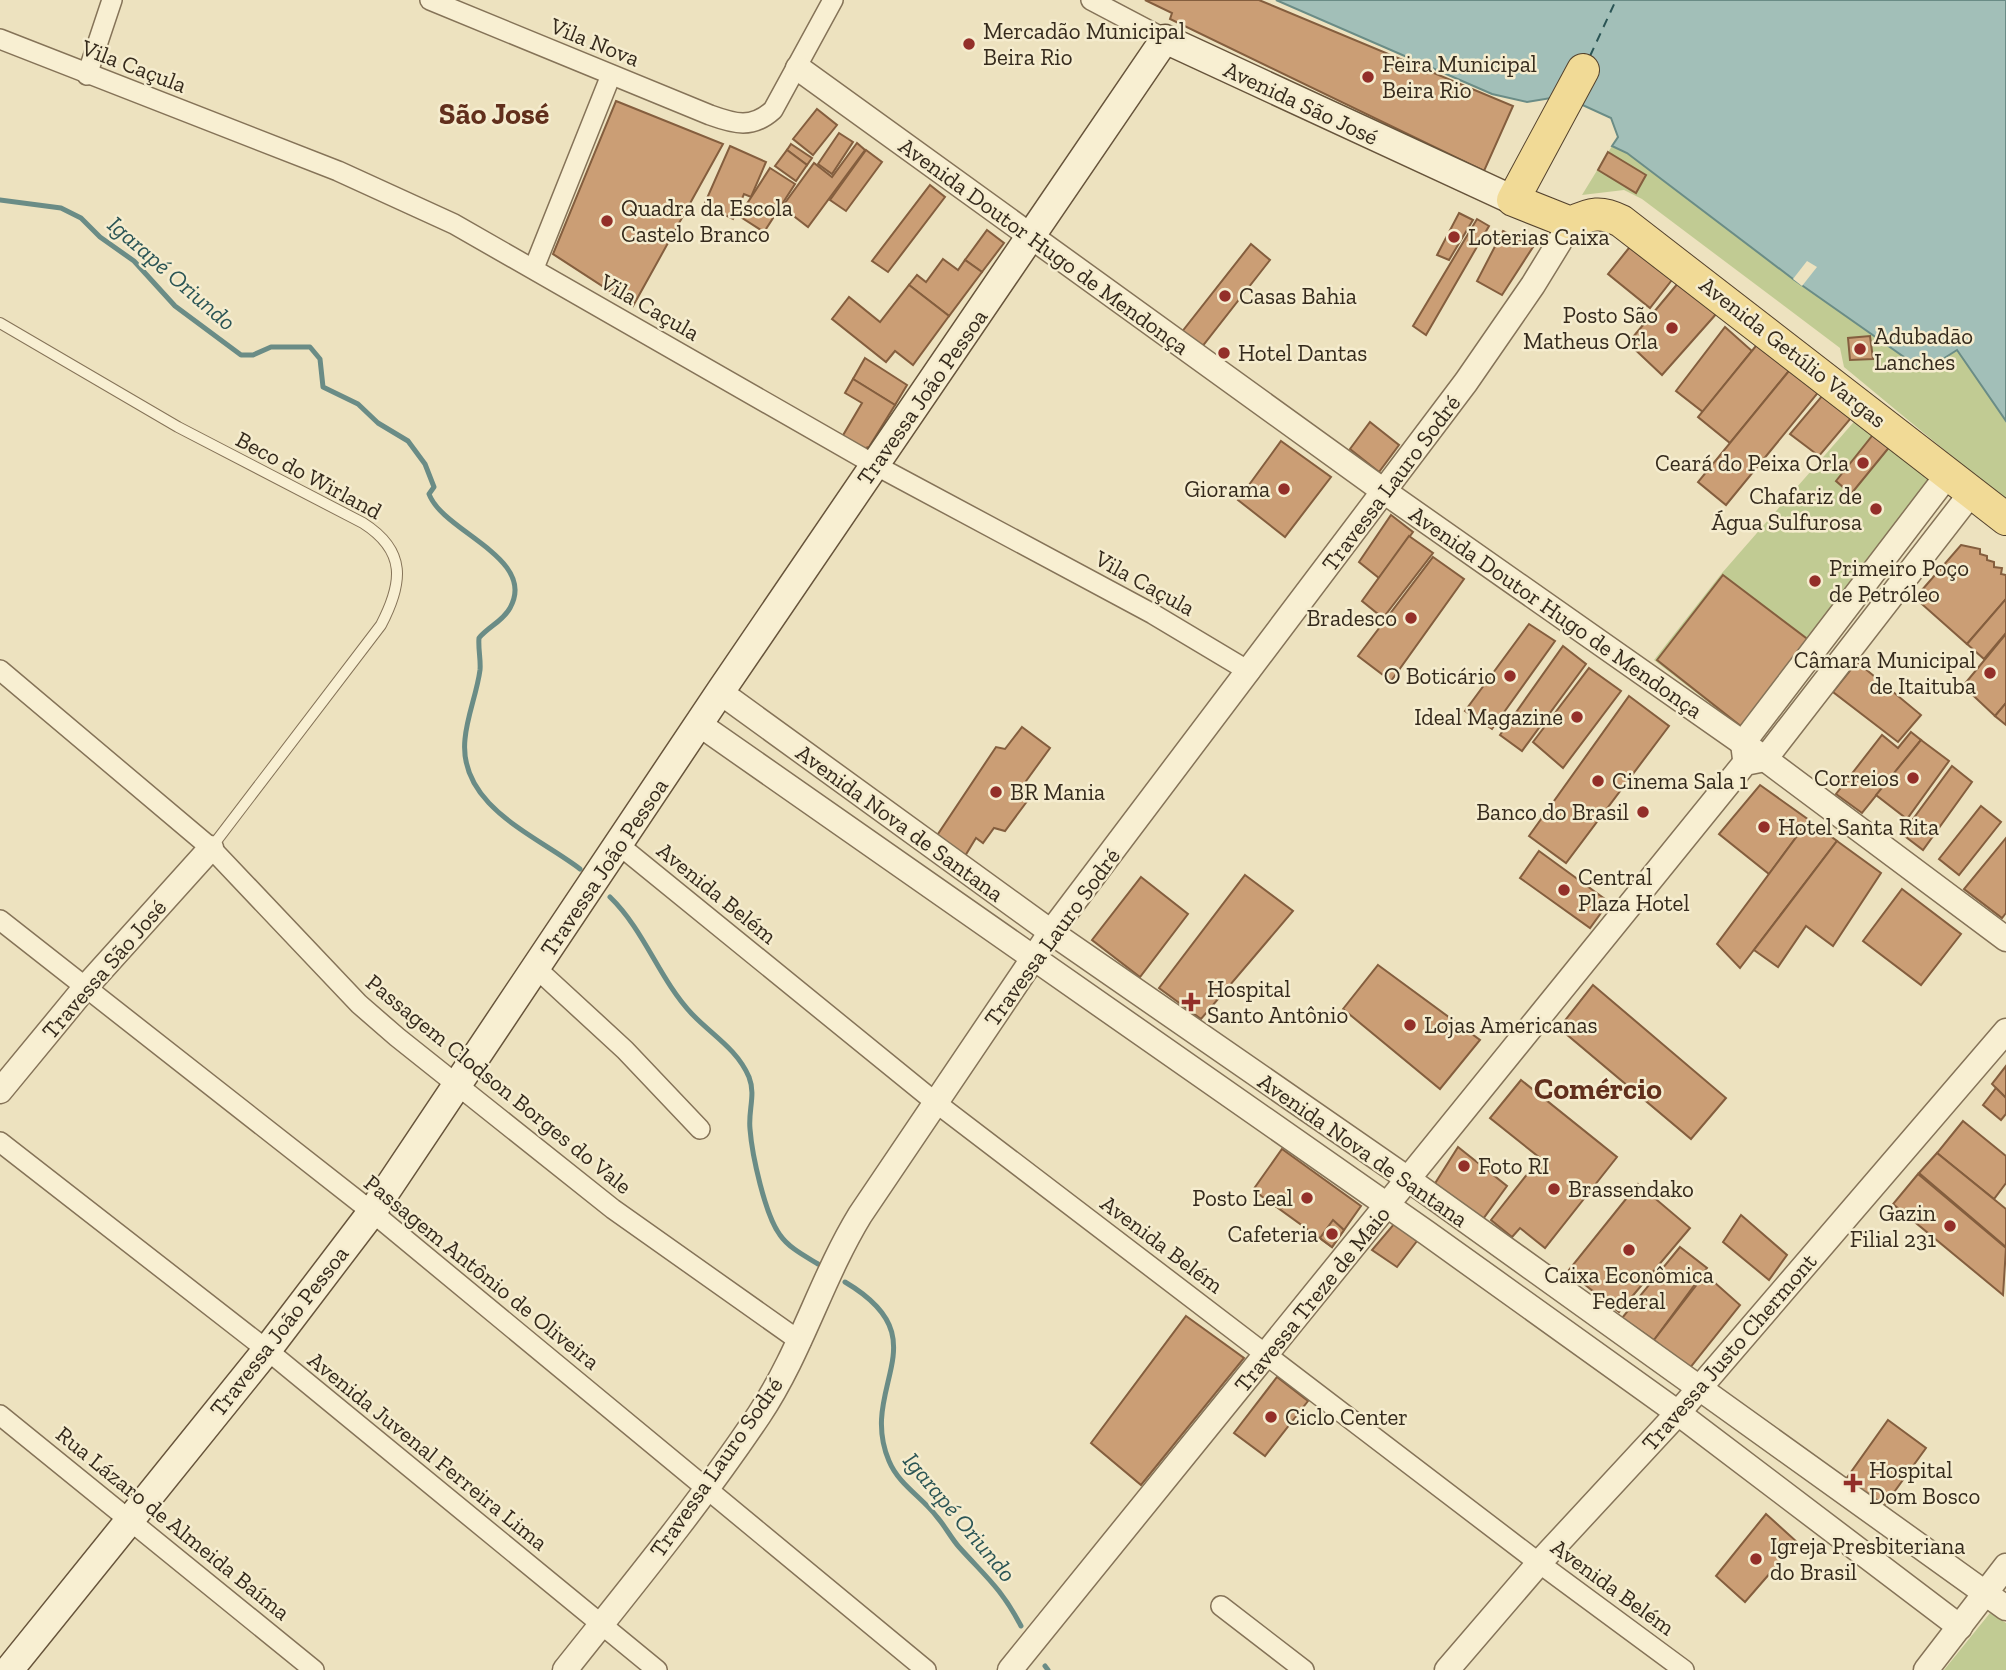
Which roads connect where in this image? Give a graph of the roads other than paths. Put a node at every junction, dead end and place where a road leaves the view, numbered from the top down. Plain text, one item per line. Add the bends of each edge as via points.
1 (112, 0) edge
2 (430, 0) edge
3 (833, 0) edge
4 (1091, 0) edge
5 (0, 39) edge
6 (1165, 39) junction
7 (798, 68) junction
8 (1583, 70) dead end
9 (87, 75) junction
10 (611, 75) junction
11 (1513, 200) junction
12 (1571, 223) junction
13 (1032, 237) junction
14 (534, 268) junction
15 (0, 323) edge
16 (875, 465) junction
17 (1961, 483) junction
18 (1385, 492) junction
19 (2006, 519) edge
20 (1830, 629) junction
21 (1853, 646) junction
22 (0, 670) edge
23 (1250, 672) junction
24 (720, 692) junction
25 (698, 724) junction
26 (1751, 755) junction
27 (920, 837) junction
28 (619, 845) junction
29 (211, 848) junction
30 (901, 864) junction
31 (0, 920) edge
32 (1051, 932) junction
33 (2006, 939) edge
34 (1033, 960) junction
35 (537, 969) junction
36 (84, 989) junction
37 (2006, 1031) edge
38 (1244, 1067) junction
39 (458, 1084) junction
40 (0, 1091) edge
41 (1226, 1093) junction
42 (935, 1102) junction
43 (1307, 1112) junction
44 (700, 1129) dead end
45 (1290, 1137) junction
46 (0, 1142) edge
47 (1408, 1180) junction
48 (1388, 1205) junction
49 (372, 1212) junction
50 (800, 1342) junction
51 (267, 1350) junction
52 (1268, 1355) junction
53 (1697, 1390) junction
54 (1678, 1413) junction
55 (0, 1415) edge
56 (705, 1488) junction
57 (1866, 1509) junction
58 (130, 1518) junction
59 (1844, 1539) junction
60 (1539, 1563) junction
61 (2006, 1566) edge
62 (1985, 1593) junction
63 (1221, 1606) dead end
64 (2006, 1608) edge
65 (601, 1625) junction
66 (1960, 1626) junction
67 (9, 1670) edge
68 (314, 1670) edge
69 (565, 1670) edge
70 (657, 1670) edge
71 (926, 1670) edge
72 (1010, 1670) edge
73 (1304, 1670) edge
74 (1447, 1670) edge
75 (1684, 1670) edge
76 (1926, 1670) edge

1 - 9 street
2 - 10 street, Vila Nova
3 - 7 street
4 - 6 street, Avenida São José
5 - 9 street, Vila Caçula
6 - 11 main road, Avenida São José
6 - 13 main road, Travessa João Pessoa
7 - 10 street, Vila Nova via 773,110 763,119 743,124 714,117
7 - 13 street, Avenida Doutor Hugo de Mendonça
8 - 11 main road
9 - 14 street, Vila Caçula via 396,195
10 - 14 street
11 - 12 main road
12 - 17 main road, Avenida Getúlio Vargas via 1591,213 1605,213 1621,221
12 - 18 street, Travessa Lauro Sodré via 1474,372
13 - 16 main road, Travessa João Pessoa
13 - 18 street, Avenida Doutor Hugo de Mendonça
14 - 16 street, Vila Caçula
15 - 29 lane, Beco do Wirland via 178,427 363,523 392,548 397,577 381,625
16 - 23 street, Vila Caçula via 1153,614
16 - 24 main road, Travessa João Pessoa
17 - 19 main road, Avenida Getúlio Vargas
17 - 20 street, Travessa Treze de Maio
17 - 21 street, Travessa Treze de Maio
18 - 23 street, Travessa Lauro Sodré
18 - 26 street, Avenida Doutor Hugo de Mendonça
20 - 21 street
20 - 26 street, Travessa Treze de Maio
21 - 26 street, Travessa Treze de Maio
22 - 29 street, Passagem Clodson Borges do Vale
23 - 32 street, Travessa Lauro Sodré
24 - 25 main road, Travessa João Pessoa
24 - 27 street, Avenida Nova de Santana
25 - 28 main road, Travessa João Pessoa
25 - 30 street, Avenida Nova de Santana
26 - 33 street, Avenida Doutor Hugo de Mendonça
26 - 47 street, Travessa Treze de Maio
27 - 30 street
27 - 32 street, Avenida Nova de Santana
28 - 35 main road, Travessa João Pessoa
28 - 42 street, Avenida Belém
29 - 36 street, Travessa São José
29 - 39 street, Passagem Clodson Borges do Vale via 359,1004
30 - 34 street, Avenida Nova de Santana
31 - 36 street, Passagem Antônio de Oliveira
32 - 34 street, Travessa Lauro Sodré
32 - 38 street, Avenida Nova de Santana
34 - 41 street, Avenida Nova de Santana
34 - 42 street, Travessa Lauro Sodré
35 - 39 main road, Travessa João Pessoa
35 - 44 street via 625,1050
36 - 40 street, Travessa São José
36 - 49 street, Passagem Antônio de Oliveira
37 - 53 street, Travessa Justo Chermont
38 - 41 street
38 - 43 street, Avenida Nova de Santana
39 - 49 main road, Travessa João Pessoa
39 - 50 street, Passagem Clodson Borges do Vale via 613,1209
41 - 45 street, Avenida Nova de Santana
42 - 50 street, Travessa Lauro Sodré via 838,1250
42 - 52 street, Avenida Belém
43 - 45 street
43 - 47 street, Avenida Nova de Santana
45 - 48 street, Avenida Nova de Santana
46 - 51 street, Avenida Juvenal Ferreira Lima
47 - 48 street, Travessa Treze de Maio
47 - 53 street, Avenida Nova de Santana
48 - 52 street, Travessa Treze de Maio
48 - 54 street, Avenida Nova de Santana
49 - 51 main road, Travessa João Pessoa
49 - 56 street, Passagem Antônio de Oliveira
50 - 56 street, Travessa Lauro Sodré via 760,1414
51 - 58 main road, Travessa João Pessoa
51 - 65 street, Avenida Juvenal Ferreira Lima
52 - 60 street, Avenida Belém
52 - 72 street, Travessa Treze de Maio
53 - 54 street, Travessa Justo Chermont
53 - 57 street, Avenida Nova de Santana
54 - 59 street, Avenida Nova de Santana
54 - 60 street, Travessa Justo Chermont
55 - 58 street, Rua Lázaro de Almeida Baíma
56 - 65 street, Travessa Lauro Sodré
56 - 71 street, Passagem Antônio de Oliveira
57 - 59 street
57 - 62 street, Avenida Nova de Santana
58 - 67 main road, Travessa João Pessoa
58 - 68 street, Rua Lázaro de Almeida Baíma
59 - 66 street, Avenida Nova de Santana
60 - 74 street, Travessa Justo Chermont
60 - 75 street, Avenida Belém
61 - 62 street
62 - 64 street, Avenida Nova de Santana
62 - 66 street
63 - 73 street
65 - 69 street, Travessa Lauro Sodré
65 - 70 street, Avenida Juvenal Ferreira Lima
66 - 76 street

